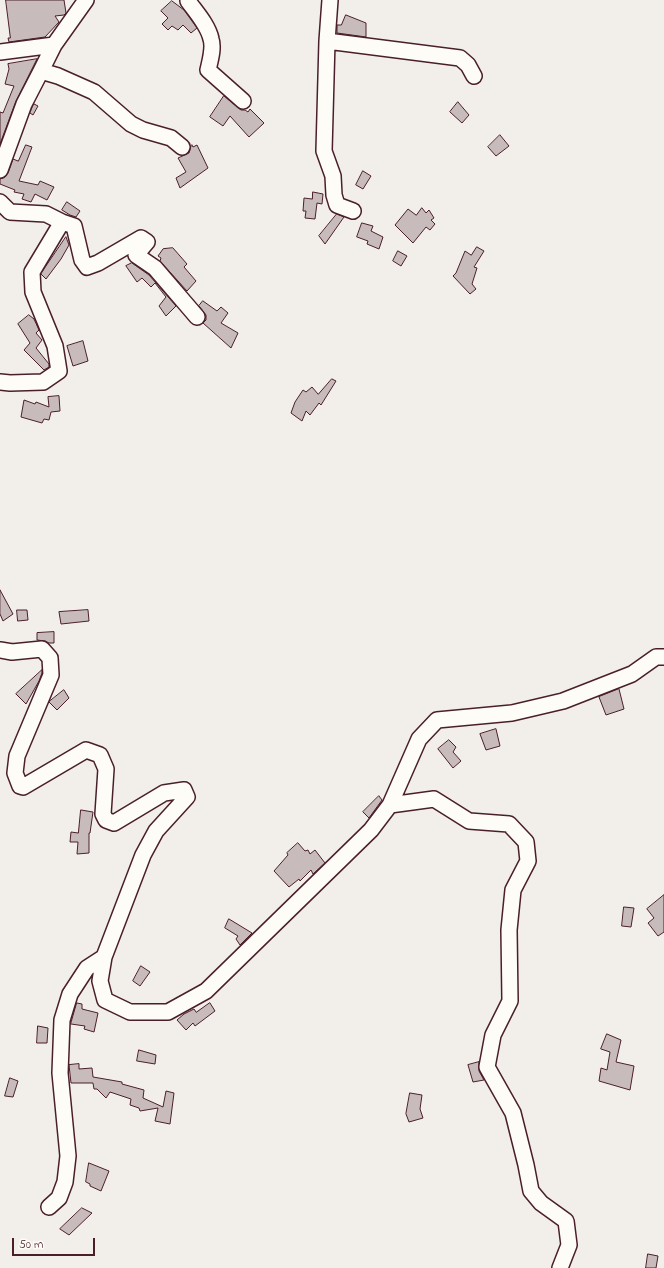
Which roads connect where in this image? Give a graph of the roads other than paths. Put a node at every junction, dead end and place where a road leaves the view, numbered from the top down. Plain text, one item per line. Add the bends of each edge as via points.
1 (86, 0) edge
2 (188, 0) edge
3 (330, 0) edge
4 (327, 41) junction
5 (54, 46) junction
6 (0, 52) edge
7 (40, 71) junction
8 (474, 76) dead end
9 (243, 101) dead end
10 (182, 147) dead end
11 (0, 170) edge
12 (0, 202) edge
13 (353, 211) dead end
14 (62, 222) junction
15 (197, 317) dead end
16 (0, 382) edge
17 (0, 650) edge
18 (664, 657) edge
19 (390, 805) junction
20 (104, 957) junction
21 (49, 1207) dead end
22 (560, 1268) edge

1 - 5 street
2 - 9 street via 212,40 208,70
3 - 4 street
4 - 8 street via 460,58 468,65
4 - 13 street via 324,151 333,176 337,205
5 - 6 street
5 - 7 street
7 - 10 street via 94,92 131,124 171,138
7 - 11 street via 24,104
12 - 14 street via 10,212 46,214
14 - 15 street via 74,226 82,260 87,267 141,238 147,242 136,255 155,268
14 - 16 street via 32,272 33,292 55,346 59,370 43,382
17 - 20 street via 12,652 42,649 50,658 51,675 17,756 15,773 20,786 24,787 86,750 100,755 106,768 103,814 106,820 114,822 164,793 184,790 187,797 156,831
18 - 19 street via 656,657 632,674 563,701 512,713 437,720 419,739
19 - 20 street via 371,830 206,991 168,1012 130,1012 105,1000 100,981
19 - 22 street via 434,800 469,821 509,824 526,842 528,861 513,890 509,930 510,1001 493,1034 487,1067 513,1113 531,1191 541,1203 566,1221 569,1244
20 - 21 street via 87,968 70,994 62,1020 60,1073 68,1156 61,1193

